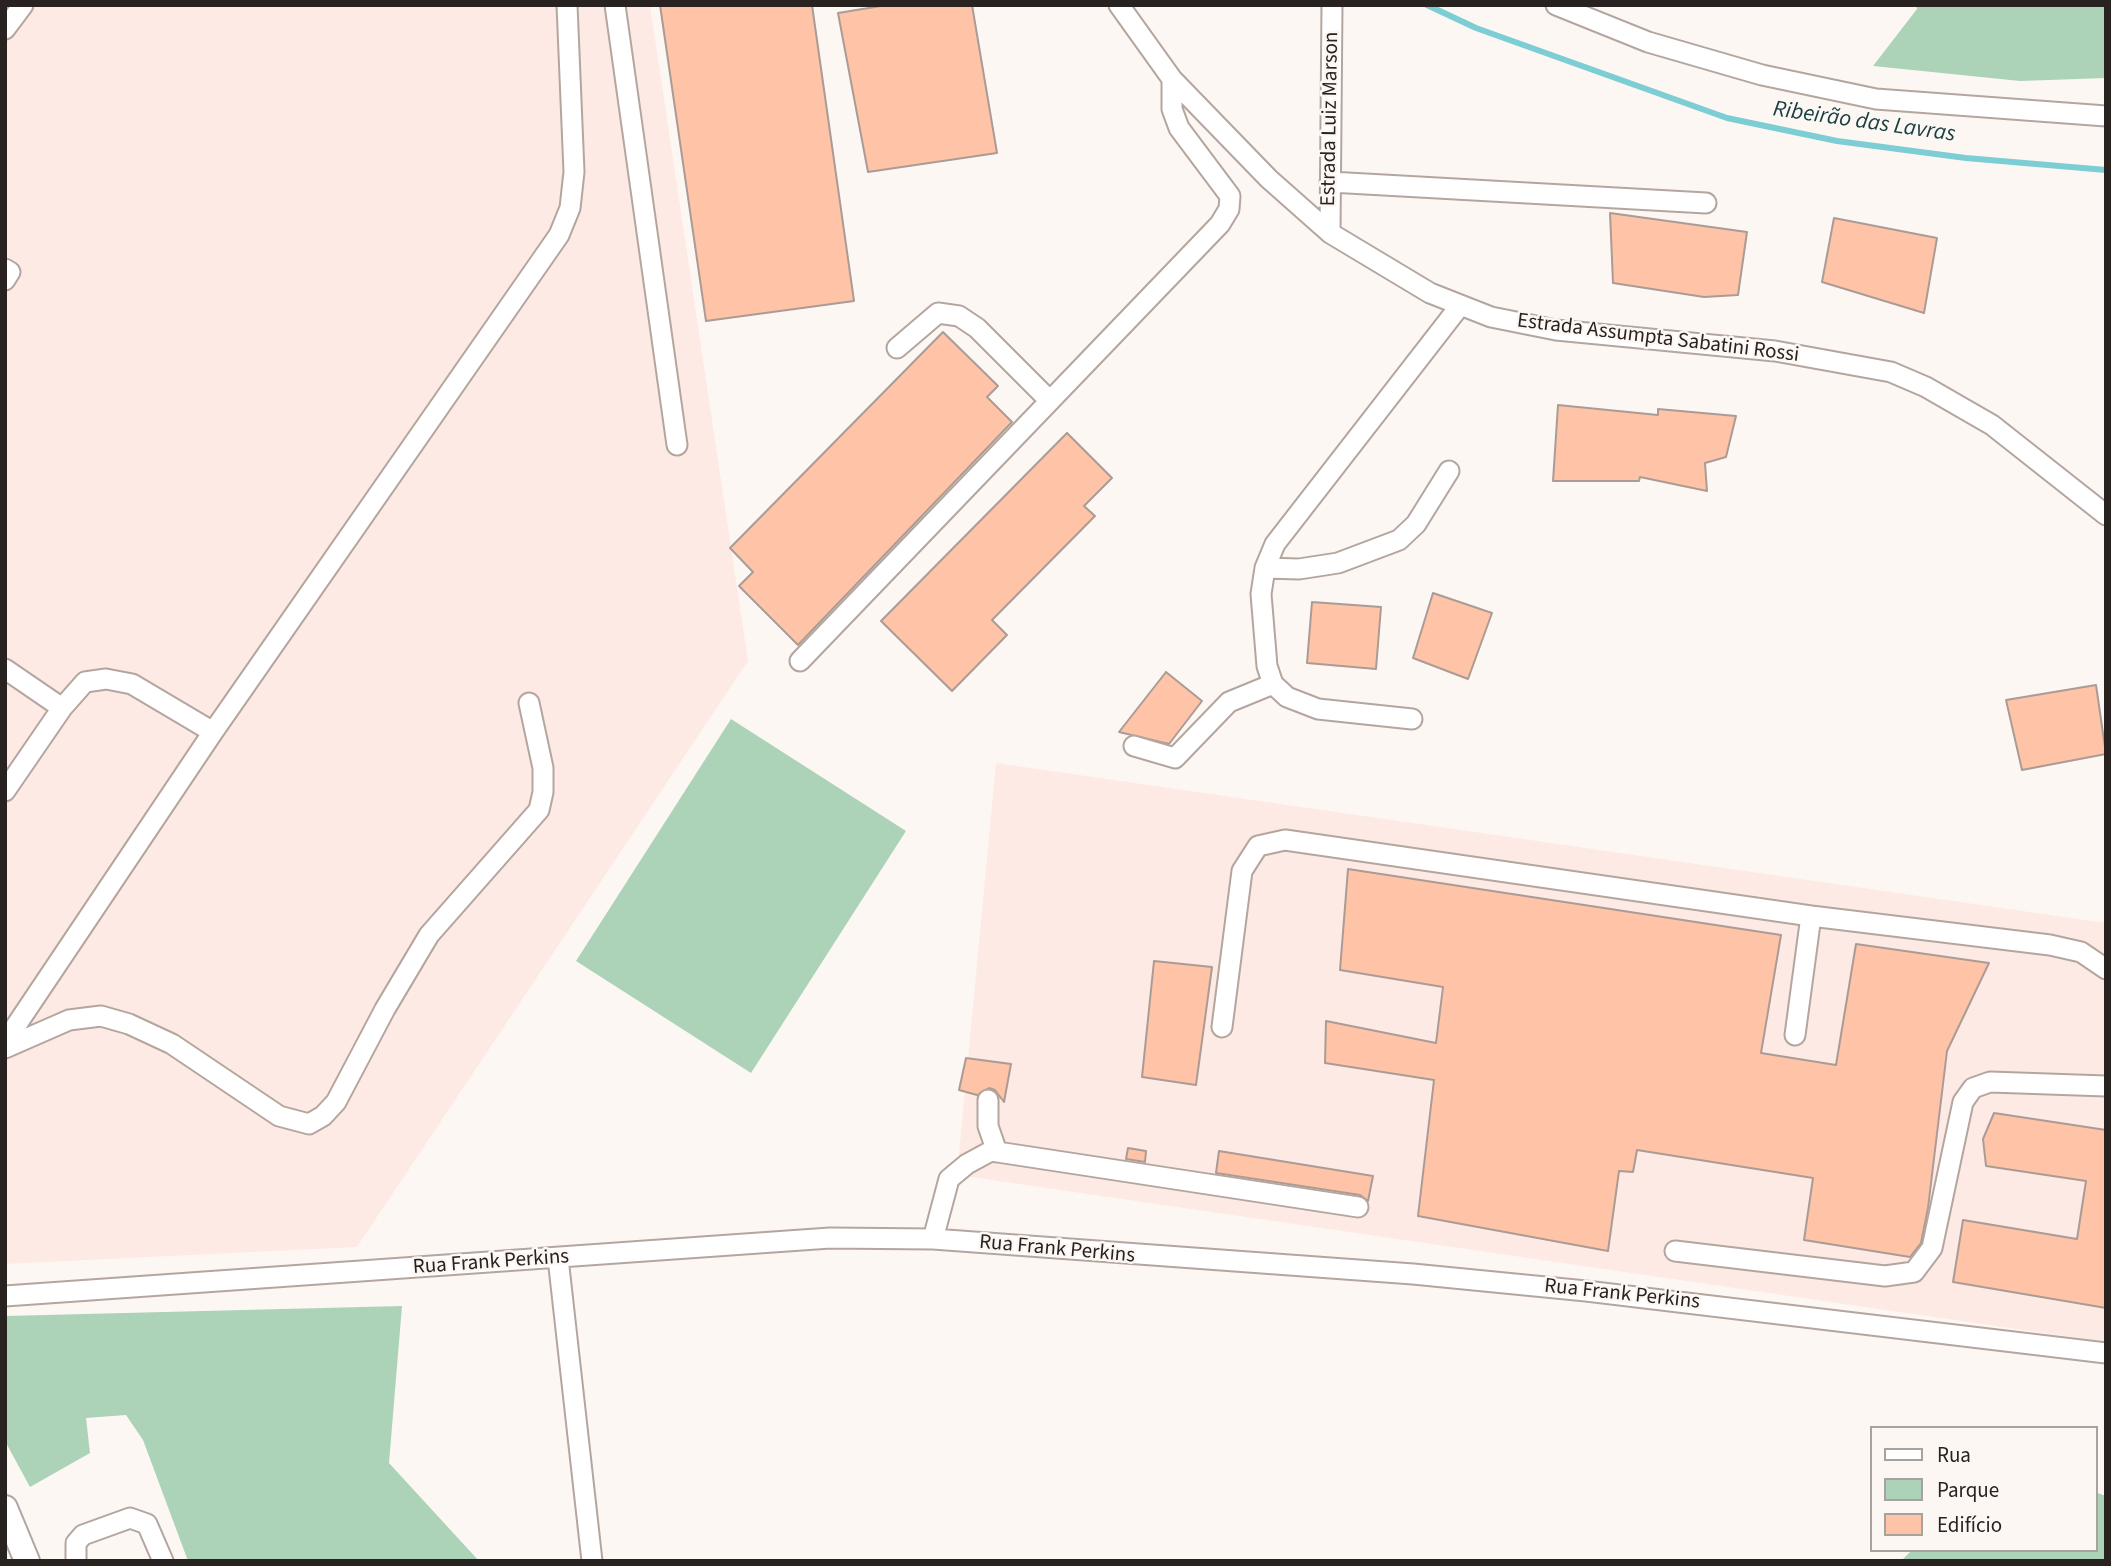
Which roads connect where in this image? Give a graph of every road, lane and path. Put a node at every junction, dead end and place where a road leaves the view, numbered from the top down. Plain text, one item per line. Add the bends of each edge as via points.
1 (23, 5) edge
2 (566, 5) edge
3 (615, 5) edge
4 (1119, 5) edge
5 (1332, 5) edge
6 (1566, 7) edge
7 (5, 29) edge
8 (1172, 79) junction
9 (2106, 116) edge
10 (1330, 182) junction
11 (1706, 203) dead end
12 (1330, 233) junction
13 (5, 269) edge
14 (5, 280) edge
15 (1459, 307) junction
16 (897, 348) dead end
17 (1050, 401) junction
18 (677, 445) dead end
19 (1449, 471) dead end
20 (2106, 515) edge
21 (1265, 568) junction
22 (800, 661) dead end
23 (5, 669) edge
24 (1273, 684) junction
25 (528, 703) dead end
26 (62, 708) junction
27 (1412, 719) dead end
28 (214, 732) junction
29 (1134, 746) dead end
30 (5, 791) edge
31 (1811, 916) junction
32 (2106, 969) edge
33 (1222, 1027) dead end
34 (1795, 1035) dead end
35 (5, 1042) edge
36 (5, 1048) edge
37 (2106, 1086) edge
38 (988, 1100) dead end
39 (997, 1152) junction
40 (1358, 1207) dead end
41 (933, 1239) junction
42 (1675, 1251) dead end
43 (558, 1258) junction
44 (5, 1296) edge
45 (2106, 1353) edge
46 (5, 1508) edge
47 (160, 1560) edge
48 (27, 1561) edge
49 (76, 1561) edge
50 (592, 1561) edge

1 - 7 street
2 - 28 street via 574,172 570,208 559,235
3 - 18 street
4 - 8 street, Estrada Assumpta Sabatini Rossi
5 - 10 street, Estrada Luiz Marson
6 - 9 street via 1660,46 1762,75 1876,99
8 - 12 street, Estrada Assumpta Sabatini Rossi via 1269,179
8 - 17 street via 1172,109 1179,128 1230,196 1229,209 1220,224
10 - 11 street
10 - 12 street, Estrada Luiz Marson
12 - 15 street, Estrada Assumpta Sabatini Rossi via 1377,264
13 - 14 street via 10,272
15 - 20 street, Estrada Assumpta Sabatini Rossi via 1556,330 1775,351 1891,372 1992,425
15 - 21 street via 1275,544
16 - 17 street via 938,313 959,316 977,328
17 - 22 street
19 - 21 street via 1416,524 1399,540 1338,563
21 - 24 street via 1262,631
23 - 26 street
24 - 27 street via 1287,697 1318,709
24 - 29 street via 1229,702 1175,758
25 - 36 street via 543,768 539,810 429,935 336,1102 323,1116 309,1124 279,1116 172,1044 101,1016 69,1020
26 - 28 street via 85,682 106,679 132,684
26 - 30 street
28 - 35 street
31 - 32 street via 2050,944 2081,953
31 - 33 street via 1284,840 1258,846 1242,871
31 - 34 street
37 - 42 street via 1990,1082 1973,1088 1963,1102 1932,1248 1913,1272 1885,1276
38 - 39 street via 988,1126
39 - 40 street
39 - 41 street via 967,1164 949,1179
41 - 43 street, Rua Frank Perkins via 830,1238
41 - 45 street, Rua Frank Perkins via 1559,1288
43 - 44 street, Rua Frank Perkins
43 - 50 street
46 - 48 main road
47 - 49 street via 147,1524 130,1518 83,1535 76,1543

